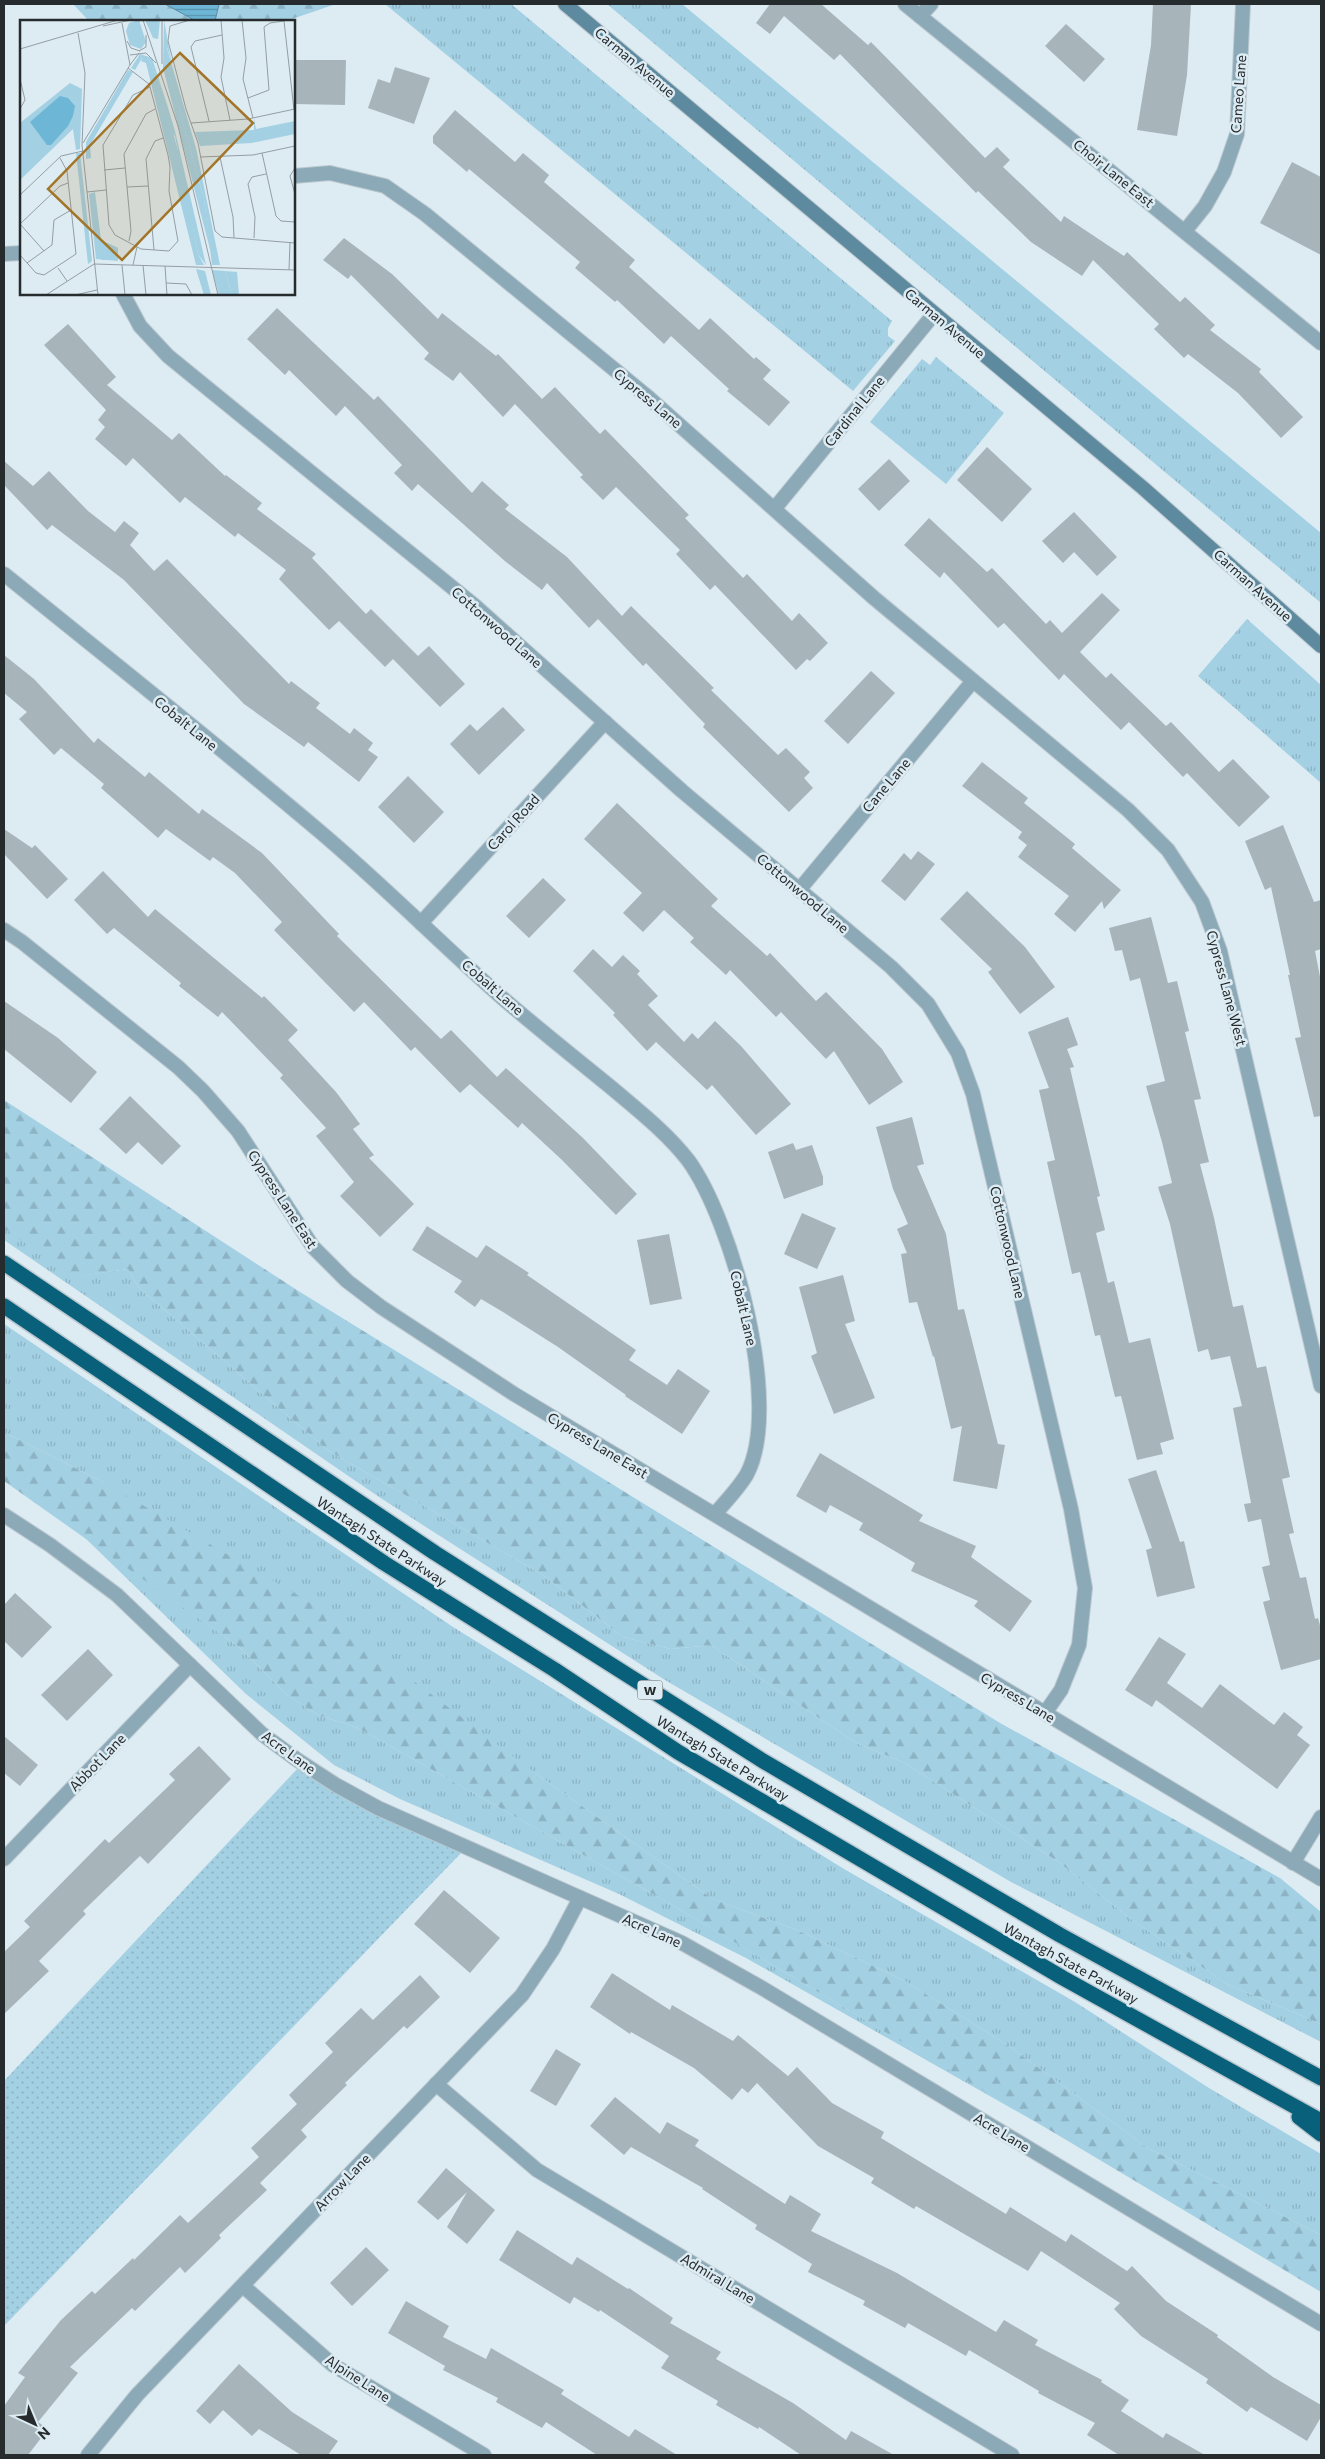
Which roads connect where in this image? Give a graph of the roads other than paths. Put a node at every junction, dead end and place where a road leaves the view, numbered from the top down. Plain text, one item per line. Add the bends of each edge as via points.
1 (565, 4) edge
2 (905, 4) edge
3 (931, 4) edge
4 (1243, 4) edge
5 (920, 16) junction
6 (295, 176) edge
7 (1185, 231) junction
8 (20, 253) edge
9 (4, 254) edge
10 (124, 295) edge
11 (934, 314) junction
12 (1321, 343) edge
13 (775, 508) junction
14 (4, 574) edge
15 (1321, 646) edge
16 (973, 681) junction
17 (604, 722) junction
18 (799, 890) junction
19 (421, 923) junction
20 (4, 930) edge
21 (4, 1263) edge
22 (4, 1306) edge
23 (1321, 1386) edge
24 (715, 1514) junction
25 (4, 1515) edge
26 (190, 1665) junction
27 (1045, 1713) junction
28 (1321, 1817) edge
29 (9, 1845) edge
30 (4, 1859) edge
31 (1293, 1863) junction
32 (1321, 1879) edge
33 (580, 1898) junction
34 (1321, 2078) edge
35 (436, 2084) junction
36 (1262, 2089) junction
37 (1321, 2121) edge
38 (1321, 2134) edge
39 (243, 2286) junction
40 (1321, 2324) edge
41 (88, 2455) edge
42 (484, 2455) edge
43 (1012, 2455) edge

1 - 11 main road, Carman Avenue
2 - 5 street, Choir Lane East
3 - 5 street
4 - 7 street, Cameo Lane via 1237,134 1224,172 1206,206
5 - 7 street, Choir Lane East
6 - 13 street, Cypress Lane via 330,172 385,186 425,214 649,398
7 - 12 street, Choir Lane East
8 - 9 street
10 - 17 street, Cottonwood Lane via 140,326 168,356 474,606
11 - 13 street, Cardinal Lane
11 - 15 main road, Carman Avenue via 1143,488
13 - 16 street, Cypress Lane via 874,598
14 - 19 street, Cobalt Lane via 320,832
16 - 18 street, Cane Lane
16 - 23 street, Cypress Lane West via 1128,810 1168,850 1202,902 1220,951
17 - 18 street, Cottonwood Lane
17 - 19 street, Carol Road
18 - 27 street, Cottonwood Lane via 892,967 928,1004 958,1053 972,1094 1071,1509 1085,1588 1079,1645 1061,1690
19 - 24 street, Cobalt Lane via 501,996 646,1117 687,1159 708,1192 741,1291 756,1362 760,1406 757,1440 747,1474
20 - 24 street, Cypress Lane East via 170,1061 203,1091 238,1131 313,1247 361,1293 514,1394
21 - 34 highway, Wantagh State Parkway / W via 427,1548 763,1761 1060,1935
22 - 36 highway, Wantagh State Parkway via 384,1563 556,1670 678,1752 937,1906
24 - 27 street, Cypress Lane
25 - 26 street, Acre Lane via 117,1595
26 - 29 street, Abbot Lane
26 - 33 street, Acre Lane via 262,1734 336,1785 378,1808
27 - 31 street, Cypress Lane
28 - 31 street
29 - 30 street, Abbot Lane
31 - 32 street, Cypress Lane
33 - 35 street, Arrow Lane via 553,1949 522,1994
33 - 40 street, Acre Lane via 682,1943 762,1988
35 - 39 street, Arrow Lane
35 - 43 street, Admiral Lane via 537,2170
36 - 37 highway, Wantagh State Parkway
36 - 38 highway
39 - 41 street, Arrow Lane via 137,2395
39 - 42 street, Alpine Lane via 333,2365

